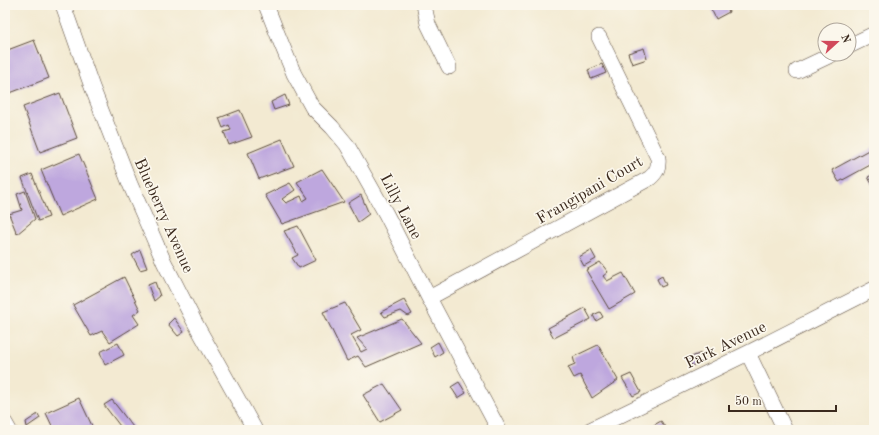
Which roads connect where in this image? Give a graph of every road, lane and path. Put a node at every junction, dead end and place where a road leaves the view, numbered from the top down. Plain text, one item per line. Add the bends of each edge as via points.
1 (63, 5) edge
2 (266, 5) edge
3 (424, 5) edge
4 (874, 34) edge
5 (599, 37) dead end
6 (857, 42) edge
7 (817, 61) edge
8 (449, 68) dead end
9 (797, 71) dead end
10 (874, 289) edge
11 (429, 298) junction
12 (748, 353) junction
13 (5, 423) edge
14 (9, 430) edge
15 (255, 430) edge
16 (499, 430) edge
17 (590, 430) edge
18 (785, 430) edge

1 - 15 street, Blueberry Avenue via 130,184 164,262
2 - 11 street, Lilly Lane via 294,74 312,107 347,145
3 - 8 street via 428,24
4 - 6 street
5 - 11 street, Frangipani Court via 658,158 659,166 656,173
7 - 9 street
10 - 12 street, Park Avenue
11 - 16 street, Lilly Lane
12 - 17 street, Park Avenue
12 - 18 street
13 - 14 street

